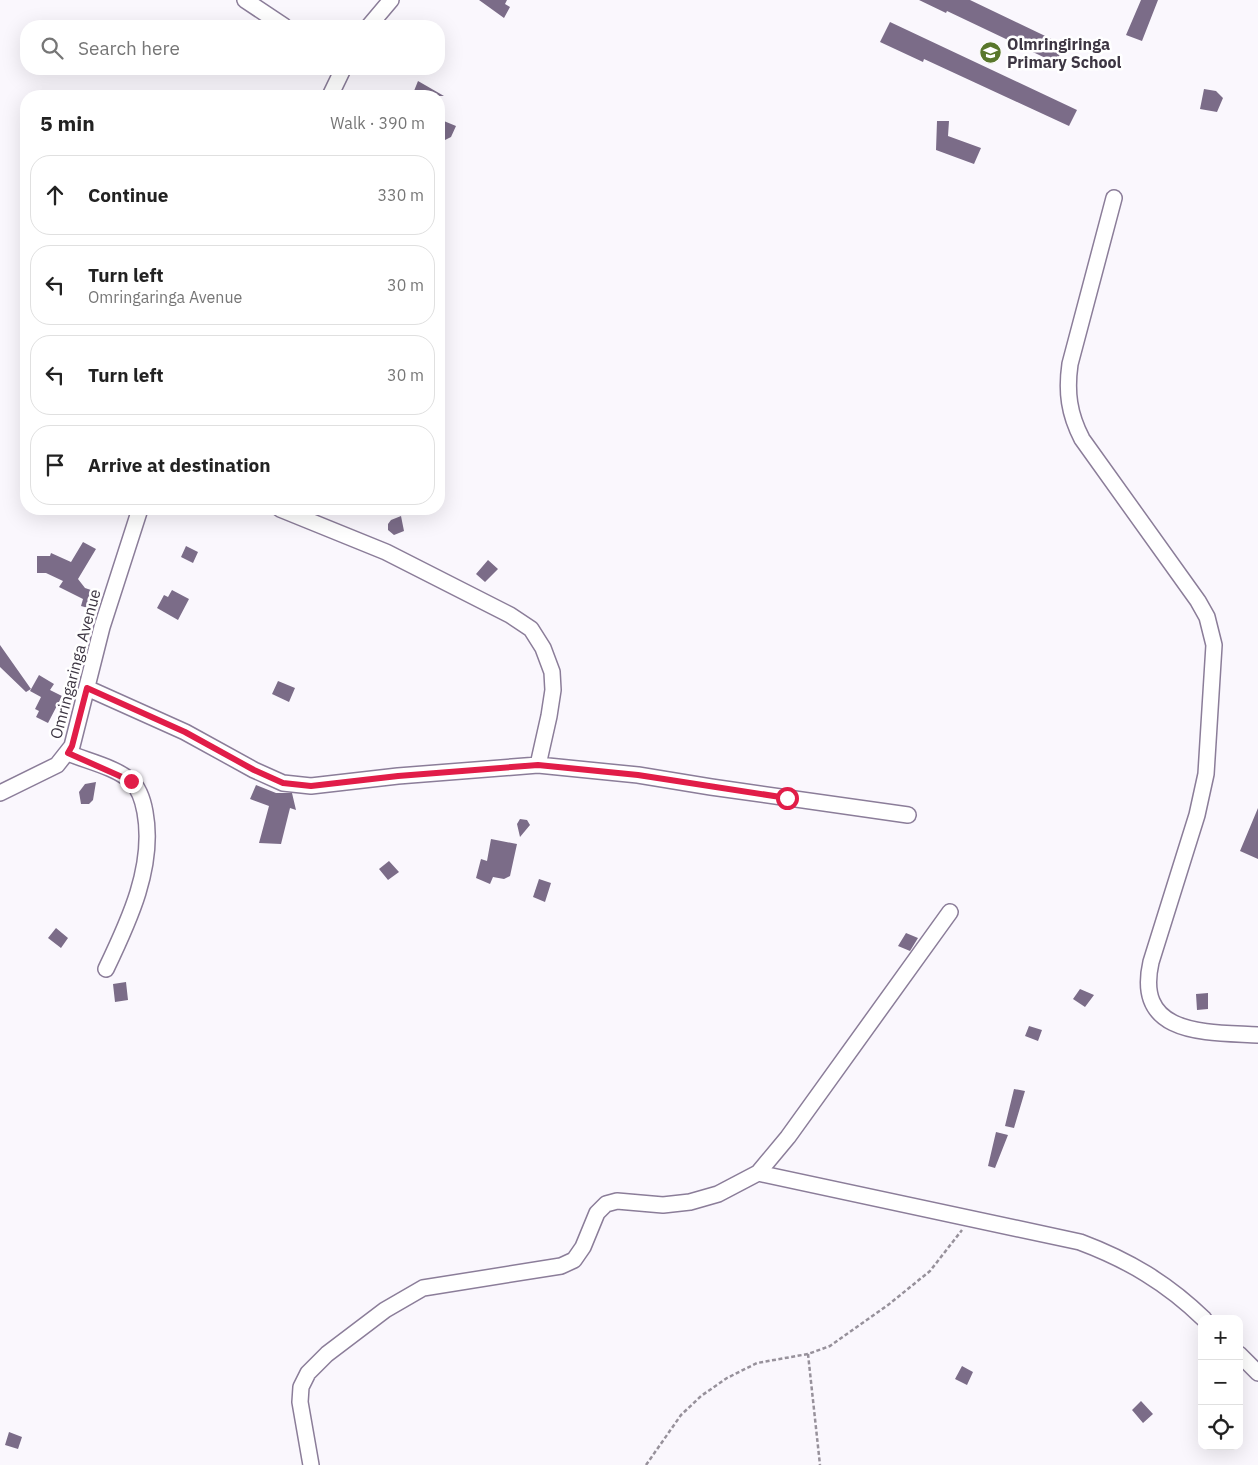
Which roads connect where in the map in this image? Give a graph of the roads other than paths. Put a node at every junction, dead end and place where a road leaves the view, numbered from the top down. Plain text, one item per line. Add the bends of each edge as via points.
1 (245, 0) edge
2 (391, 0) edge
3 (275, 20) edge
4 (375, 20) edge
5 (340, 75) edge
6 (333, 90) edge
7 (1114, 198) dead end
8 (138, 515) edge
9 (295, 515) edge
10 (87, 688) junction
11 (68, 753) junction
12 (538, 765) junction
13 (0, 793) edge
14 (908, 814) dead end
15 (950, 912) dead end
16 (106, 969) dead end
17 (1258, 1035) edge
18 (758, 1173) junction
19 (1200, 1315) edge
20 (1243, 1358) edge
21 (1258, 1373) edge
22 (311, 1465) edge

1 - 3 street
2 - 4 street
5 - 6 street
7 - 17 street via 1070,364 1067,384 1071,414 1082,439 1198,601 1207,617 1214,645 1203,792 1152,962 1148,977 1149,993 1160,1014 1179,1027 1193,1031
8 - 10 street, Omringaringa Avenue via 102,627
9 - 12 street via 386,552 510,615 531,629 552,672 549,716
10 - 11 street, Omringaringa Avenue
10 - 12 street via 185,732 283,783 311,786
11 - 13 street, Omringaringa Avenue via 56,765
11 - 16 street via 131,781 142,796 147,824 145,860 138,894
12 - 14 street via 638,775
15 - 18 street via 788,1137
18 - 19 street via 1080,1242 1117,1256 1153,1277
18 - 22 street via 718,1194 690,1202 663,1205 617,1201 606,1204 597,1213 583,1248 574,1260 561,1266 423,1288 384,1310 308,1372 301,1387 300,1402
20 - 21 street

